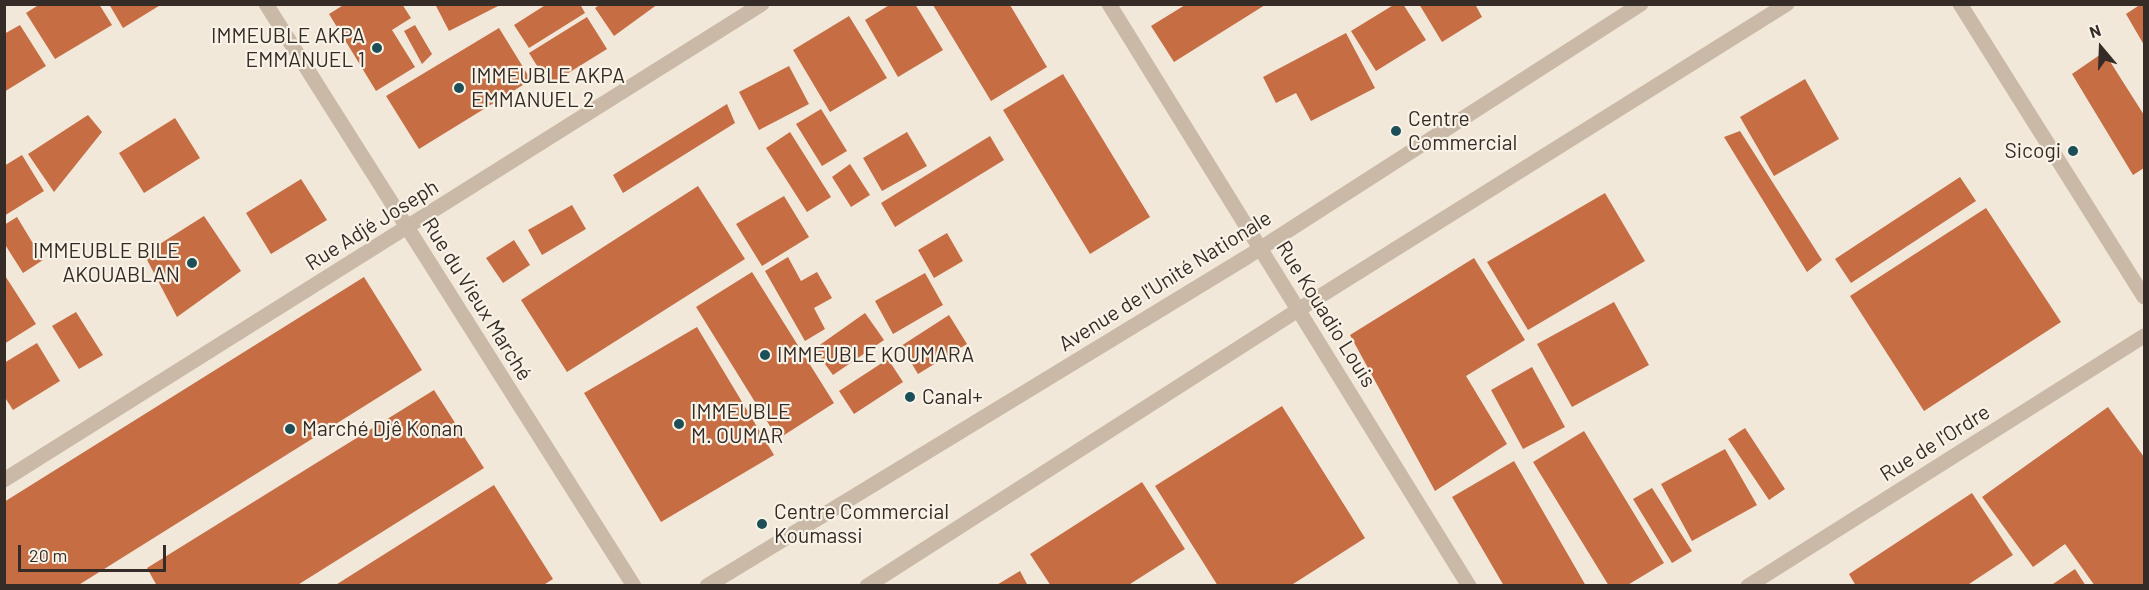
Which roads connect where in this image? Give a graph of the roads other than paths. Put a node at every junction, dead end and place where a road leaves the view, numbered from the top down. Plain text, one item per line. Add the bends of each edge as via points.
1 (266, 4) edge
2 (762, 4) edge
3 (1109, 4) edge
4 (1641, 4) edge
5 (1787, 4) edge
6 (1960, 4) edge
7 (406, 228) junction
8 (1260, 248) junction
9 (2145, 297) edge
10 (1298, 310) junction
11 (2145, 336) edge
12 (4, 480) edge
13 (634, 585) edge
14 (707, 585) edge
15 (867, 585) edge
16 (1468, 585) edge
17 (1748, 585) edge

1 - 7 street, Rue du Vieux Marché
2 - 7 street, Rue Adjé Joseph
3 - 8 street, Rue Kouadio Louis
4 - 8 street, Avenue de l'Unité Nationale
5 - 10 street
6 - 9 street
7 - 12 street, Rue Adjé Joseph
7 - 13 street, Rue du Vieux Marché
8 - 10 street, Rue Kouadio Louis
8 - 14 street, Avenue de l'Unité Nationale
10 - 15 street
10 - 16 street, Rue Kouadio Louis
11 - 17 street, Rue de l'Ordre

